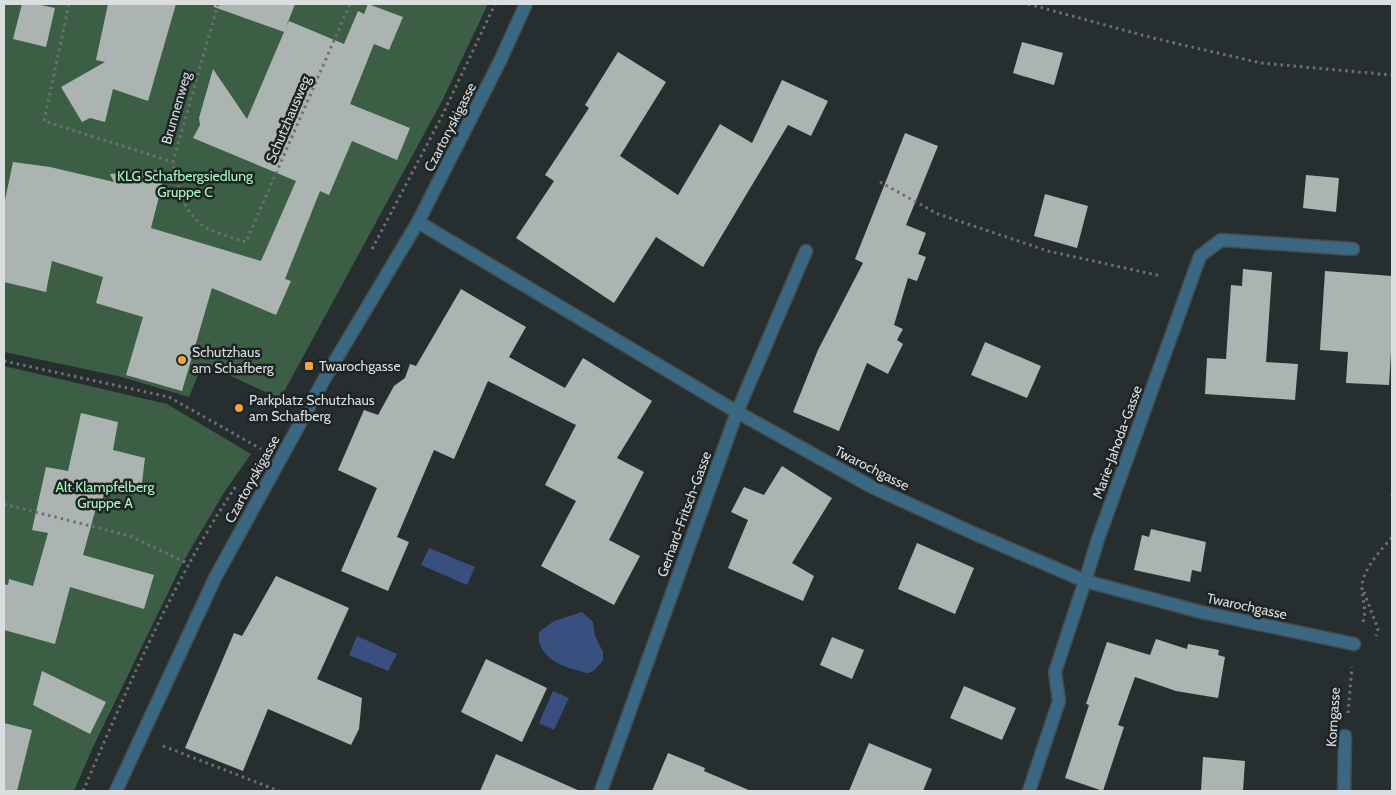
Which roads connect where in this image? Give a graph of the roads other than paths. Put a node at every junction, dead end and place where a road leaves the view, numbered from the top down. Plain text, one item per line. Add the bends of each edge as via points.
1 (526, 4) edge
2 (418, 222) junction
3 (1353, 249) dead end
4 (806, 250) dead end
5 (737, 412) junction
6 (1085, 581) junction
7 (1354, 644) road end
8 (1345, 736) road end
9 (116, 791) edge
10 (602, 791) edge
11 (1029, 791) edge
12 (1344, 791) edge

1 - 2 street, Czartoryskigasse
2 - 5 street, Twarochgasse
2 - 9 street, Czartoryskigasse via 321,384 215,578
3 - 6 street, Marie-Jahoda-Gasse via 1221,240 1200,256
4 - 5 street, Gerhard-Fritsch-Gasse
5 - 6 street, Twarochgasse via 872,487
5 - 10 street, Gerhard-Fritsch-Gasse
6 - 7 street, Twarochgasse via 1200,612
6 - 11 street, Marie-Jahoda-Gasse via 1055,672 1059,701
8 - 12 street, Korngasse

